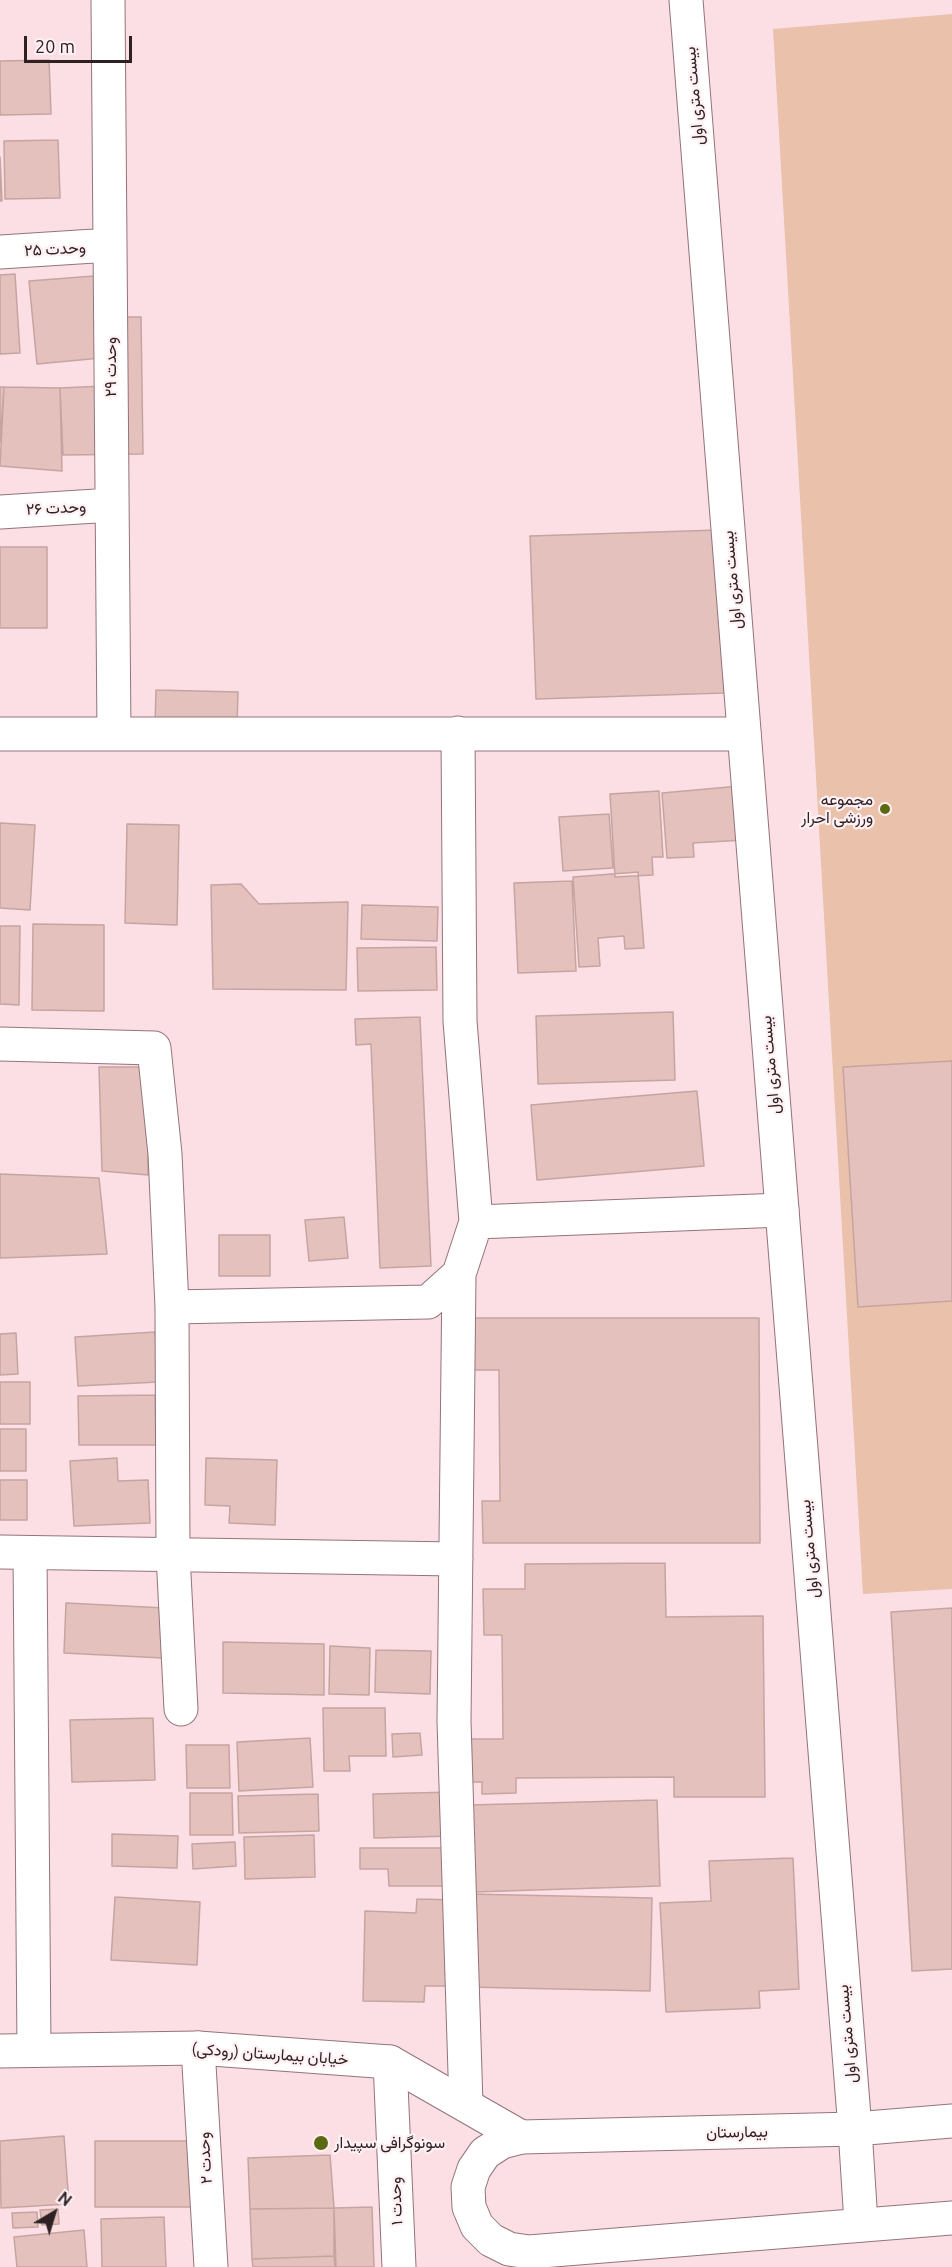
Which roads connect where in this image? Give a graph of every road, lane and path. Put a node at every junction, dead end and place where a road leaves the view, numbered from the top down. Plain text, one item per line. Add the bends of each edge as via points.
1 (108, 0) edge
2 (686, 0) edge
3 (110, 245) junction
4 (0, 252) edge
5 (112, 505) junction
6 (0, 512) edge
7 (0, 734) edge
8 (114, 734) junction
9 (458, 734) junction
10 (744, 734) junction
11 (0, 1044) edge
12 (782, 1210) junction
13 (476, 1222) junction
14 (459, 1274) junction
15 (172, 1307) junction
16 (15, 1552) edge
17 (173, 1555) junction
18 (456, 1559) junction
19 (181, 1709) dead end
20 (198, 2048) junction
21 (0, 2050) edge
22 (34, 2050) junction
23 (390, 2062) junction
24 (466, 2105) junction
25 (952, 2121) edge
26 (855, 2129) junction
27 (521, 2137) junction
28 (952, 2218) edge
29 (861, 2223) junction
30 (211, 2267) edge
31 (399, 2267) edge

1 - 3 street, وحدت ۲۹
2 - 10 street, بیست متری اول
3 - 4 street, وحدت ۲۵
3 - 5 street, وحدت ۲۹
5 - 6 street, وحدت ۲۶
5 - 8 street, وحدت ۲۹
7 - 8 street
8 - 9 street
9 - 10 street
9 - 13 street via 460,1021
10 - 12 street, بیست متری اول
11 - 15 street via 154,1048 165,1154
12 - 13 street
12 - 26 street, بیست متری اول
13 - 14 street
14 - 15 street via 428,1302
14 - 18 street
15 - 17 street
16 - 17 street
16 - 22 street
17 - 18 street
17 - 19 street
18 - 24 street via 454,1721
20 - 22 street, خیابان بیمارستان (رودکی)
20 - 23 street, خیابان بیمارستان (رودکی)
20 - 30 street, وحدت ۲
21 - 22 street, خیابان بیمارستان (رودکی)
23 - 24 street, خیابان بیمارستان (رودکی)
23 - 31 street, وحدت ۱
24 - 27 street, خیابان بیمارستان (رودکی)
25 - 26 street, بیمارستان
26 - 27 street, بیمارستان
26 - 29 street, بیست متری اول
27 - 29 street via 502,2142 485,2153 468,2187 469,2207 477,2226 491,2240 509,2249 529,2252
28 - 29 street

